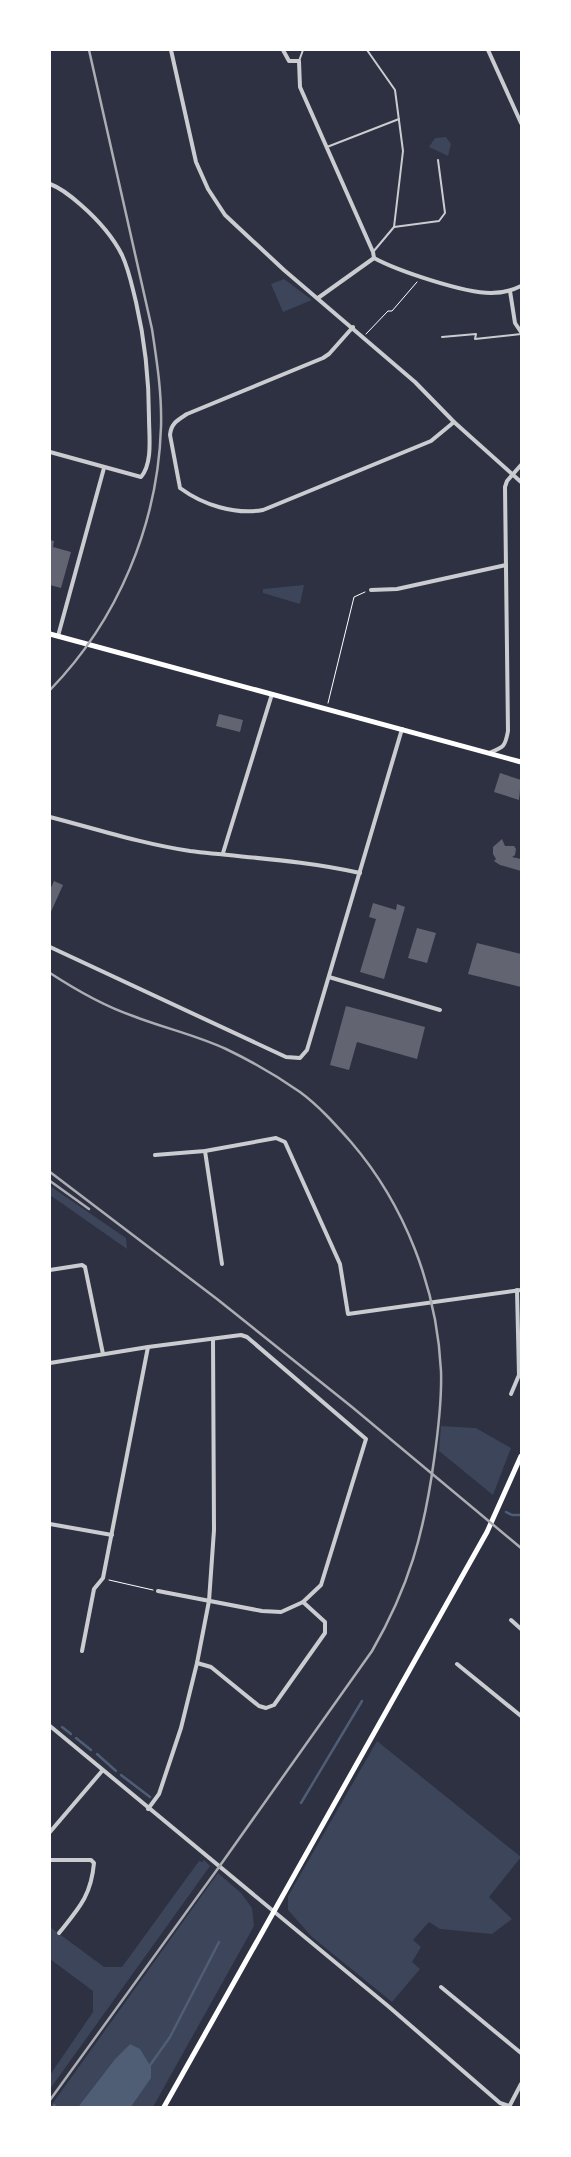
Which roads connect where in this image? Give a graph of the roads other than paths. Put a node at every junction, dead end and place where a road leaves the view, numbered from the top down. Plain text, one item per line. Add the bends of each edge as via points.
1 (171, 50) edge
2 (283, 50) edge
3 (303, 50) edge
4 (367, 50) edge
5 (488, 50) edge
6 (299, 61) junction
7 (400, 119) junction
8 (521, 123) edge
9 (327, 147) junction
10 (438, 160) dead end
11 (50, 184) edge
12 (394, 227) junction
13 (373, 252) junction
14 (374, 258) junction
15 (521, 286) edge
16 (510, 292) junction
17 (318, 298) junction
18 (353, 327) junction
19 (521, 333) edge
20 (442, 338) dead end
21 (454, 422) junction
22 (50, 452) edge
23 (521, 465) edge
24 (104, 468) junction
25 (512, 474) junction
26 (521, 482) edge
27 (506, 565) junction
28 (371, 590) road end
29 (50, 634) edge
30 (58, 636) junction
31 (272, 694) junction
32 (402, 729) junction
33 (488, 752) junction
34 (521, 762) edge
35 (50, 816) edge
36 (223, 853) junction
37 (360, 873) junction
38 (50, 948) edge
39 (329, 978) junction
40 (440, 1010) dead end
41 (204, 1150) junction
42 (155, 1155) dead end
43 (222, 1264) dead end
44 (50, 1270) edge
45 (519, 1290) edge
46 (213, 1339) junction
47 (148, 1347) junction
48 (103, 1354) junction
49 (50, 1363) edge
50 (511, 1394) dead end
51 (521, 1456) edge
52 (50, 1524) edge
53 (112, 1535) junction
54 (158, 1591) road end
55 (209, 1601) junction
56 (303, 1602) junction
57 (511, 1620) dead end
58 (521, 1629) edge
59 (82, 1651) dead end
60 (197, 1663) junction
61 (457, 1664) dead end
62 (521, 1716) edge
63 (50, 1726) edge
64 (102, 1771) junction
65 (148, 1808) junction
66 (50, 1832) edge
67 (50, 1860) edge
68 (273, 1911) junction
69 (59, 1933) dead end
70 (441, 1987) dead end
71 (521, 2053) edge
72 (521, 2084) edge
73 (164, 2107) edge
74 (509, 2107) edge

1 - 17 street via 196,162 208,189 225,215
2 - 6 street via 288,62
3 - 6 lane
4 - 7 lane via 396,90
5 - 8 street
6 - 9 street via 300,87
7 - 9 lane
7 - 12 lane via 403,151
9 - 13 street
10 - 12 lane via 445,213 439,221
11 - 24 street via 72,197 100,223 122,254 130,274 140,322 148,374 147,467 141,477
12 - 13 lane
13 - 14 street
14 - 16 street via 472,290
14 - 17 street
15 - 16 street
16 - 19 street via 515,323
17 - 18 street
18 - 21 street via 416,382
18 - 21 street via 323,358 176,421 170,435 180,488 215,506 263,510 431,441
19 - 20 lane via 475,339 476,334
21 - 25 street
22 - 24 street
23 - 25 street
24 - 30 street
25 - 26 street
25 - 27 street via 505,487
27 - 28 street via 398,589
27 - 33 street via 508,731 502,748
29 - 30 main road
30 - 31 main road
31 - 32 main road
31 - 36 street
32 - 33 main road
32 - 37 street
33 - 34 main road
35 - 36 street via 157,845
36 - 37 street via 320,864
37 - 39 street
38 - 39 street via 286,1057 300,1058 307,1050
39 - 40 street
41 - 42 street
41 - 43 street
41 - 45 street via 276,1138 285,1142 340,1264 348,1314
44 - 48 street via 86,1267
45 - 50 street via 519,1374
46 - 47 street
46 - 55 street via 214,1530
46 - 56 street via 241,1335 252,1339 366,1439 321,1585
47 - 48 street
47 - 53 street
48 - 49 street
51 - 68 main road via 477,1549
52 - 53 street
53 - 59 street via 103,1578 94,1589
54 - 55 street
55 - 56 street via 281,1612
55 - 60 street
56 - 60 street via 324,1622 325,1633 274,1705 259,1706 211,1667
57 - 58 street
60 - 65 street via 164,1780 159,1794
61 - 62 street
63 - 64 street
64 - 65 street
64 - 66 street
65 - 68 street
67 - 69 street via 91,1860 94,1863 93,1878 84,1902
68 - 73 main road
68 - 74 street via 500,2103
70 - 71 street
72 - 74 street

